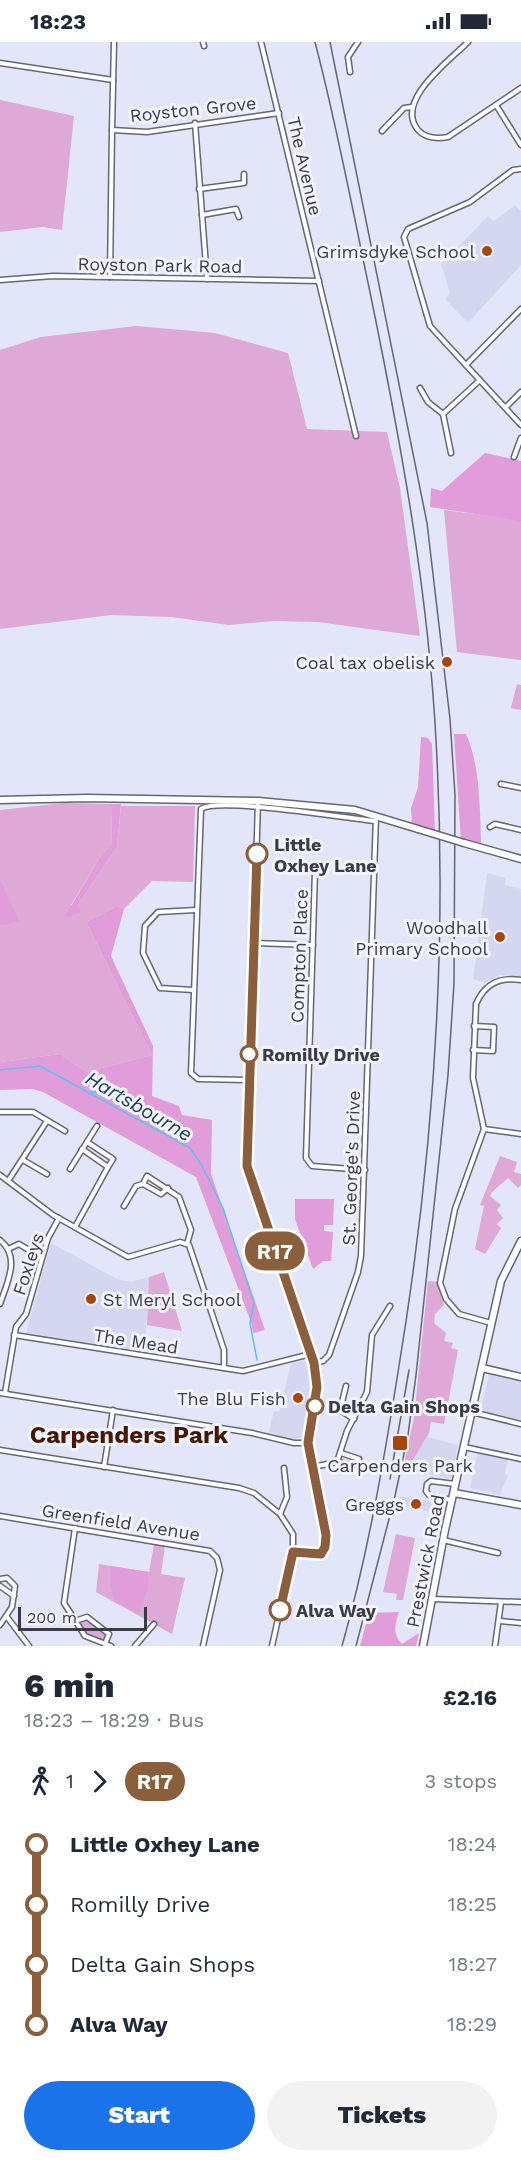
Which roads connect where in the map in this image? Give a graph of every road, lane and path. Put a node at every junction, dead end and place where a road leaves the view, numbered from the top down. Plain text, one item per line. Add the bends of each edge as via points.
1 (114, 42) edge
2 (261, 42) edge
3 (358, 42) edge
4 (468, 42) edge
5 (0, 63) edge
6 (350, 72) dead end
7 (113, 80) junction
8 (521, 88) edge
9 (496, 105) junction
10 (412, 107) junction
11 (279, 113) junction
12 (195, 123) junction
13 (112, 130) junction
14 (382, 131) dead end
15 (521, 145) edge
16 (521, 169) edge
17 (244, 174) dead end
18 (200, 189) junction
19 (202, 215) junction
20 (239, 217) dead end
21 (110, 277) junction
22 (207, 279) junction
23 (0, 280) edge
24 (319, 281) junction
25 (521, 309) edge
26 (466, 365) junction
27 (480, 380) junction
28 (420, 388) dead end
29 (521, 392) edge
30 (506, 407) junction
31 (443, 414) junction
32 (521, 425) edge
33 (356, 436) dead end
34 (521, 438) edge
35 (451, 453) dead end
36 (514, 457) dead end
37 (501, 784) dead end
38 (521, 788) edge
39 (0, 800) edge
40 (258, 804) junction
41 (375, 818) junction
42 (490, 826) dead end
43 (521, 830) edge
44 (521, 858) edge
45 (315, 871) dead end
46 (196, 910) junction
47 (253, 943) junction
48 (313, 945) junction
49 (521, 980) edge
50 (193, 990) junction
51 (474, 1026) junction
52 (473, 1050) junction
53 (248, 1080) junction
54 (0, 1112) edge
55 (47, 1121) junction
56 (97, 1126) dead end
57 (484, 1129) junction
58 (65, 1131) dead end
59 (521, 1134) edge
60 (87, 1142) junction
61 (82, 1149) junction
62 (23, 1160) junction
63 (108, 1167) junction
64 (70, 1169) dead end
65 (365, 1170) junction
66 (47, 1174) dead end
67 (0, 1175) edge
68 (8, 1181) junction
69 (143, 1184) junction
70 (168, 1188) junction
71 (124, 1206) dead end
72 (59, 1218) junction
73 (75, 1227) junction
74 (0, 1240) edge
75 (521, 1241) edge
76 (187, 1244) junction
77 (8, 1249) junction
78 (27, 1250) dead end
79 (0, 1304) edge
80 (390, 1306) dead end
81 (492, 1323) junction
82 (14, 1335) junction
83 (311, 1354) junction
84 (314, 1363) junction
85 (224, 1368) junction
86 (482, 1368) junction
87 (521, 1377) edge
88 (346, 1386) dead end
89 (2, 1393) edge
90 (113, 1410) junction
91 (471, 1412) junction
92 (354, 1419) junction
93 (521, 1424) edge
94 (308, 1443) junction
95 (464, 1447) junction
96 (0, 1450) edge
97 (341, 1453) junction
98 (521, 1459) edge
99 (337, 1462) junction
100 (104, 1467) junction
101 (313, 1467) junction
102 (284, 1468) dead end
103 (455, 1484) junction
104 (453, 1492) junction
105 (452, 1501) junction
106 (521, 1506) edge
107 (280, 1515) junction
108 (0, 1516) edge
109 (75, 1528) junction
110 (443, 1540) junction
111 (293, 1552) junction
112 (498, 1553) dead end
113 (0, 1579) edge
114 (0, 1586) edge
115 (14, 1596) junction
116 (431, 1599) junction
117 (501, 1602) junction
118 (521, 1602) edge
119 (7, 1617) junction
120 (75, 1621) junction
121 (500, 1621) junction
122 (521, 1623) edge
123 (154, 1624) dead end
124 (0, 1625) edge
125 (105, 1644) junction
126 (29, 1646) edge
127 (111, 1646) edge
128 (135, 1646) edge
129 (203, 1646) edge
130 (272, 1646) edge
131 (423, 1646) edge
132 (495, 1646) edge

1 - 7 street
2 - 11 street, The Avenue
3 - 6 street via 348,57
4 - 10 street via 420,91
5 - 7 street
7 - 13 street
8 - 9 street
9 - 10 street via 455,133 438,139 419,132 413,123
9 - 15 street
10 - 14 street via 404,108
11 - 12 street, Royston Grove
11 - 24 street, The Avenue
12 - 13 street, Royston Grove via 147,132
12 - 18 street
13 - 21 street, Royston Grove
16 - 26 street via 513,170 471,202 404,233 430,326
17 - 18 street via 244,183
18 - 19 street
19 - 20 street via 236,209
19 - 22 street
21 - 22 street, Royston Park Road
21 - 23 street, Royston Park Road
22 - 24 street, Royston Park Road
24 - 33 street, The Avenue
25 - 26 street
26 - 27 street
27 - 30 street
27 - 31 street
28 - 31 street via 428,402
29 - 30 street
30 - 32 street
31 - 35 street
34 - 36 street
37 - 38 street
39 - 40 main road via 87,798
40 - 41 main road via 355,810
40 - 46 street via 201,809
40 - 47 street
41 - 44 main road, bridge
41 - 65 street, St. George's Drive
42 - 43 street
45 - 48 street, Compton Place
46 - 50 street
46 - 50 street via 158,912 145,926 143,953 159,987
47 - 48 street
47 - 53 street
48 - 65 street, Compton Place via 306,1160 314,1167
49 - 51 street via 500,980 487,986 476,1004
50 - 53 street via 192,1076
51 - 52 street
51 - 52 street via 494,1027 493,1051
52 - 57 street via 473,1078
53 - 83 street via 248,1173
54 - 55 street via 30,1112
55 - 58 street
55 - 62 street
56 - 60 street
57 - 59 street
57 - 81 street via 455,1209 440,1283 446,1299 459,1314
60 - 61 street
60 - 63 street via 113,1159
61 - 63 street
61 - 64 street
62 - 66 street
62 - 68 street
63 - 73 street
65 - 84 street, St. George's Drive via 358,1272 329,1355
67 - 68 street
68 - 72 street
69 - 70 street via 161,1194
69 - 70 street via 147,1176
69 - 71 street via 136,1186
70 - 76 street via 179,1197 191,1228
72 - 73 street, Foxleys
72 - 82 street, Foxleys via 48,1238 28,1310
73 - 76 street, Foxleys via 131,1257 180,1242
74 - 77 street
75 - 81 main road, Prestwick Road via 504,1271
76 - 85 street via 224,1350
77 - 78 street via 20,1244
77 - 79 street via 11,1268
80 - 92 street via 372,1335 367,1392
81 - 86 main road, Prestwick Road
82 - 85 street, The Mead
82 - 89 street
83 - 84 street
83 - 85 street, The Mead via 247,1371
84 - 94 street via 317,1387
86 - 87 main road
86 - 91 main road, Prestwick Road
88 - 92 street via 340,1410
89 - 90 street
90 - 94 street
90 - 100 street
91 - 93 street
91 - 95 main road, Prestwick Road
92 - 97 street
94 - 101 street
95 - 98 street
95 - 103 main road, Prestwick Road
96 - 100 street
97 - 99 street
97 - 99 street via 358,1459 356,1466
99 - 101 street
100 - 107 street via 244,1489
101 - 111 street via 325,1547 318,1555
102 - 107 street via 286,1497
103 - 104 main road, Prestwick Road
103 - 105 street via 428,1482 426,1489 429,1495
104 - 105 main road, Prestwick Road
104 - 106 main road
105 - 110 main road, Prestwick Road
107 - 111 street via 293,1534
108 - 109 street, Greenfield Avenue
109 - 120 street via 64,1601
109 - 129 street, Greenfield Avenue via 203,1548 213,1553 220,1570
110 - 112 street
110 - 116 main road, Prestwick Road
111 - 130 street
113 - 115 street via 5,1577 14,1582
114 - 115 street
115 - 119 street
116 - 117 street
116 - 131 main road, Prestwick Road
117 - 118 street
117 - 121 street
119 - 124 street
119 - 126 street
120 - 125 street via 87,1638
120 - 125 street via 87,1617 107,1630
121 - 122 street
121 - 132 street
123 - 128 street
125 - 127 street

